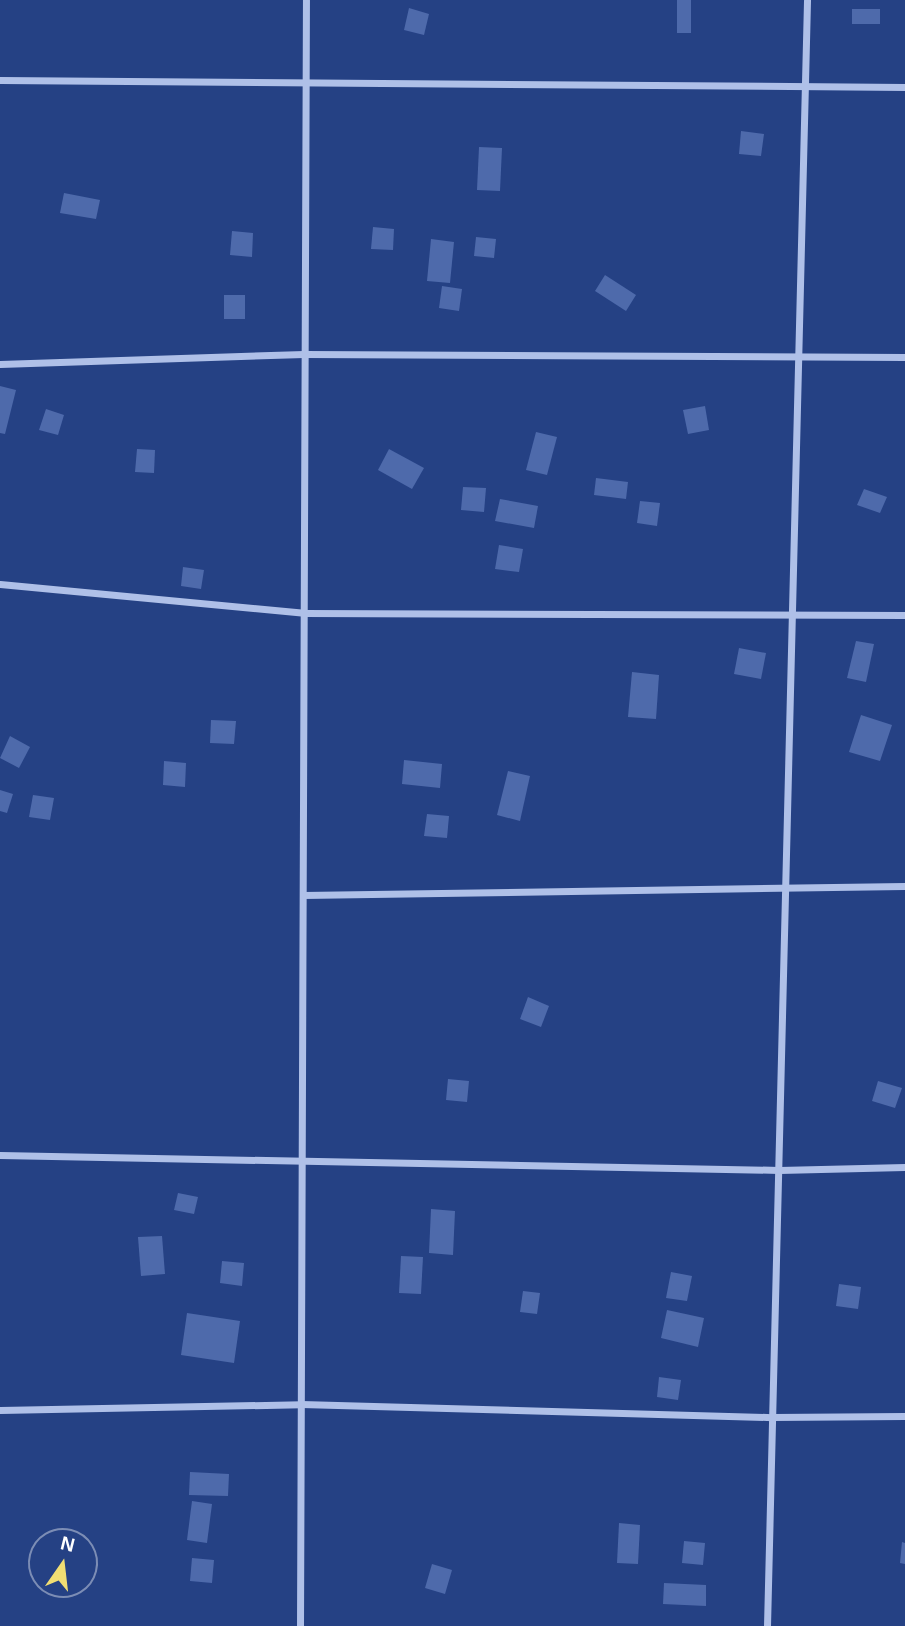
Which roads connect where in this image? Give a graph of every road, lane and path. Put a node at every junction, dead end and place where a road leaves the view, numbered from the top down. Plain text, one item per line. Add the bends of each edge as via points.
1 (306, 0) edge
2 (807, 0) edge
3 (0, 80) edge
4 (306, 80) junction
5 (805, 85) junction
6 (905, 86) edge
7 (304, 354) junction
8 (798, 357) junction
9 (905, 357) edge
10 (0, 365) edge
11 (0, 584) edge
12 (304, 613) junction
13 (792, 615) junction
14 (905, 615) edge
15 (785, 886) junction
16 (905, 886) edge
17 (303, 895) junction
18 (0, 1155) edge
19 (302, 1163) junction
20 (905, 1167) edge
21 (779, 1170) junction
22 (301, 1404) junction
23 (0, 1410) edge
24 (905, 1416) edge
25 (772, 1417) junction
26 (300, 1626) edge
27 (767, 1626) edge

1 - 4 street
2 - 5 street
3 - 4 street
4 - 5 street
4 - 7 street
5 - 6 street
5 - 8 street
7 - 8 street
7 - 10 street
7 - 12 street
8 - 9 street
8 - 13 street
11 - 12 street
12 - 13 street
12 - 17 street
13 - 14 street
13 - 15 street
15 - 16 street
15 - 17 street
15 - 21 street
17 - 19 street
18 - 19 street
19 - 21 street
19 - 22 street
20 - 21 street
21 - 25 street
22 - 23 street
22 - 25 street
22 - 26 street
24 - 25 street
25 - 27 street

